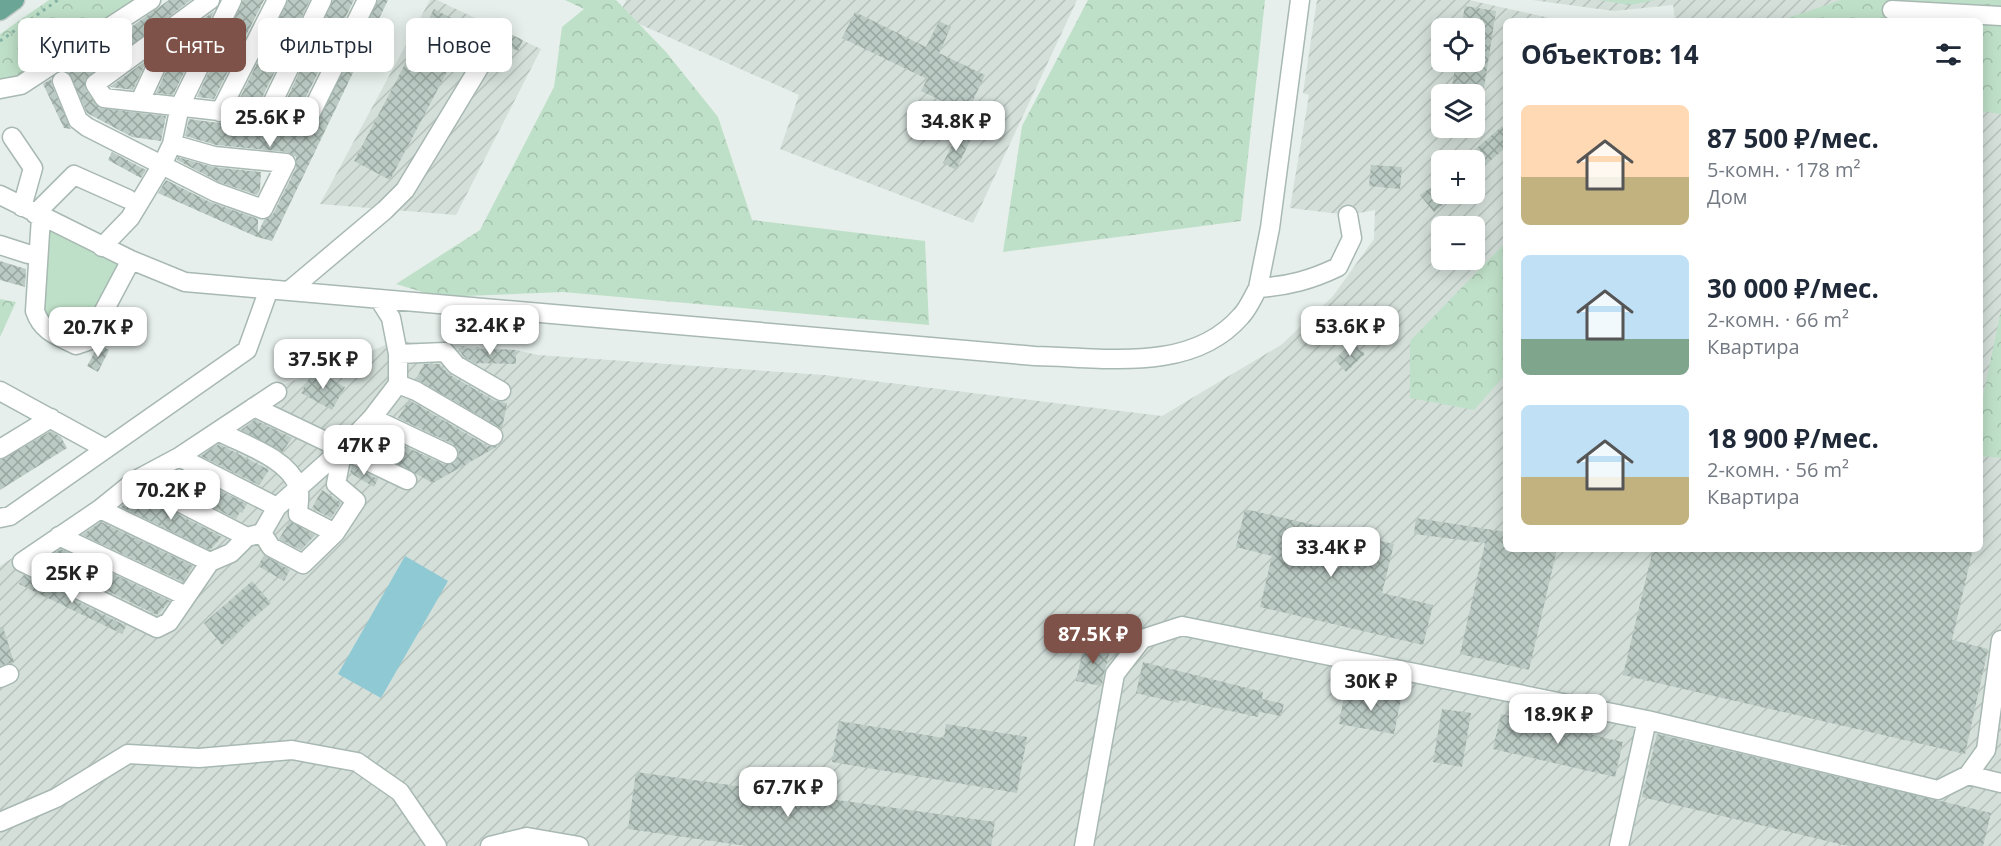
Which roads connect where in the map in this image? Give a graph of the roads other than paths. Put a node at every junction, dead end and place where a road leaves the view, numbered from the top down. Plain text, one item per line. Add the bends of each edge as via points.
1 (15, 0) edge
2 (151, 0) edge
3 (210, 0) edge
4 (232, 0) edge
5 (277, 0) edge
6 (322, 0) edge
7 (367, 0) edge
8 (1300, 0) edge
9 (1892, 10) dead end
10 (0, 11) edge
11 (2001, 16) edge
12 (185, 18) edge
13 (144, 48) edge
14 (153, 72) edge
15 (476, 72) edge
16 (62, 81) dead end
17 (0, 88) edge
18 (140, 101) junction
19 (180, 106) junction
20 (220, 111) junction
21 (265, 118) junction
22 (12, 137) dead end
23 (172, 144) junction
24 (162, 165) junction
25 (0, 195) edge
26 (128, 199) dead end
27 (32, 213) junction
28 (1348, 215) dead end
29 (0, 245) edge
30 (102, 247) junction
31 (28, 254) dead end
32 (131, 260) junction
33 (1258, 288) junction
34 (269, 289) junction
35 (290, 290) junction
36 (379, 299) junction
37 (398, 354) junction
38 (398, 384) junction
39 (0, 391) edge
40 (501, 391) dead end
41 (277, 392) dead end
42 (254, 407) junction
43 (51, 418) junction
44 (372, 418) junction
45 (218, 431) junction
46 (493, 436) dead end
47 (0, 448) edge
48 (343, 448) junction
49 (106, 449) junction
50 (448, 454) dead end
51 (179, 457) junction
52 (136, 480) junction
53 (407, 480) dead end
54 (299, 489) junction
55 (277, 507) junction
56 (100, 510) junction
57 (0, 518) edge
58 (335, 533) junction
59 (255, 535) junction
60 (59, 536) junction
61 (210, 562) junction
62 (186, 596) junction
63 (2001, 640) edge
64 (1647, 720) junction
65 (1968, 775) junction
66 (2001, 783) edge
67 (0, 822) edge
68 (437, 846) edge
69 (490, 846) edge
70 (579, 846) edge
71 (1084, 846) edge
72 (1619, 846) edge

1 - 10 main road
2 - 17 lane via 21,85
3 - 12 lane
4 - 19 lane
5 - 20 lane
6 - 21 lane
7 - 21 lane via 307,121
8 - 33 lane via 1270,228
9 - 11 lane
13 - 18 lane via 95,84 104,98
14 - 18 lane
15 - 35 lane via 405,190
16 - 24 lane via 78,120
18 - 19 lane
19 - 20 lane
19 - 23 lane
20 - 21 lane
22 - 27 lane via 33,168
23 - 24 lane
23 - 24 lane via 214,156 286,163 263,209 215,192
24 - 30 lane via 130,218
25 - 27 lane
26 - 27 lane via 74,175
27 - 30 lane
27 - 32 lane via 35,311 46,331 76,345 88,341
28 - 33 lane via 1352,238 1338,267 1294,284
29 - 31 lane
30 - 32 lane
32 - 34 lane via 185,282
33 - 36 lane via 1242,316 1208,343 1167,358 1035,356
34 - 35 lane
34 - 49 lane via 247,351
35 - 36 lane
36 - 37 lane via 391,318
37 - 38 lane
37 - 40 lane via 445,352 456,366
38 - 44 lane
38 - 46 lane
39 - 43 lane
41 - 42 lane
42 - 45 lane
42 - 48 lane
43 - 47 lane
43 - 49 lane
44 - 48 lane
44 - 50 lane
45 - 51 lane
45 - 54 lane via 275,460 290,472
48 - 53 lane
48 - 54 lane
48 - 58 lane via 336,484 356,501
49 - 57 lane via 10,516
51 - 52 lane
51 - 55 lane
52 - 56 lane
52 - 59 lane
54 - 55 lane
54 - 58 lane via 297,514
55 - 59 lane
56 - 60 lane
56 - 61 lane
58 - 59 lane via 303,564
59 - 61 lane via 231,553
60 - 62 lane
60 - 62 lane via 22,562 157,628 170,622
61 - 62 lane
63 - 65 lane via 1986,750
64 - 65 lane via 1938,790
64 - 71 lane via 1182,626 1142,639 1115,674
64 - 72 lane
65 - 66 lane
67 - 68 lane via 56,798 128,754 199,758 292,750 357,762 400,792
69 - 70 lane via 527,837

